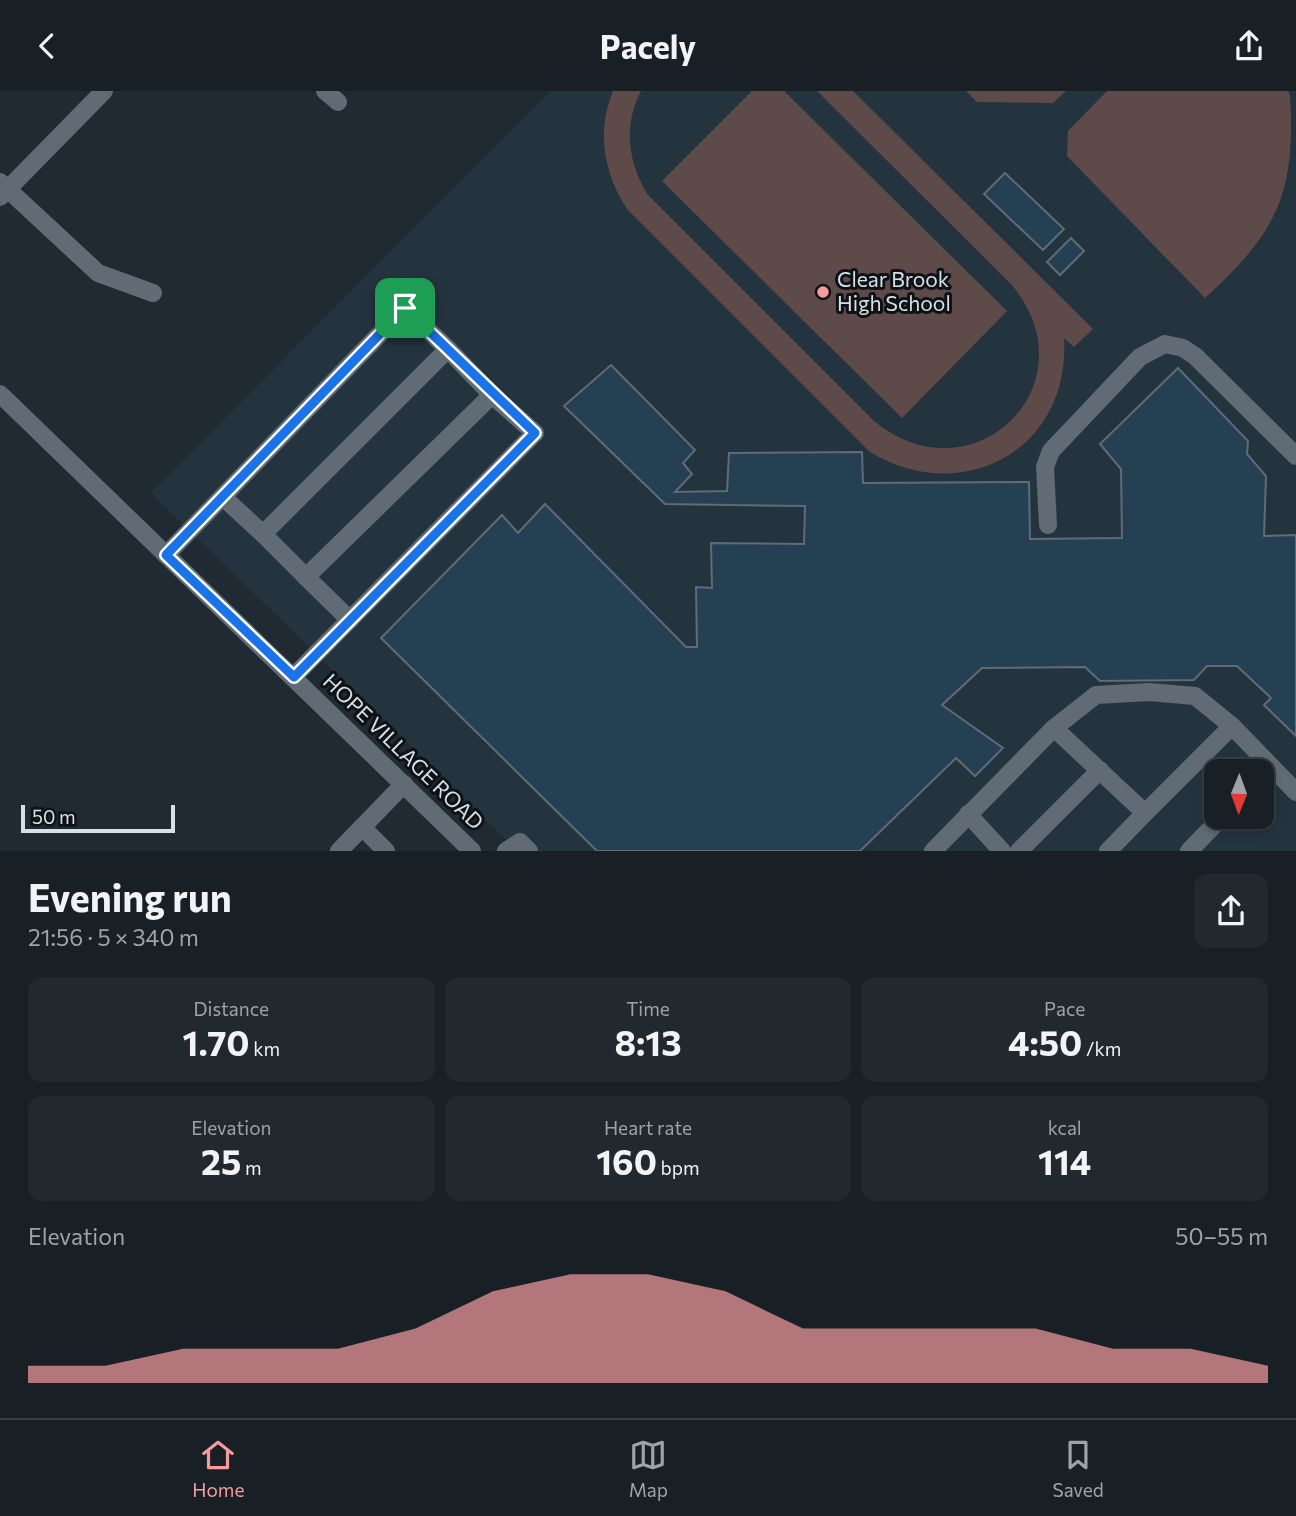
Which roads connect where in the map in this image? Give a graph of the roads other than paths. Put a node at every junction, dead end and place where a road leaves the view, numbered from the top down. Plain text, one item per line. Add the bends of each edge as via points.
1 (104, 91) edge
2 (3, 189) edge
3 (153, 293) dead end
4 (448, 349) junction
5 (0, 394) edge
6 (492, 395) junction
7 (1296, 456) edge
8 (223, 497) junction
9 (1048, 526) dead end
10 (263, 534) junction
11 (166, 555) junction
12 (306, 577) junction
13 (350, 620) junction
14 (294, 677) junction
15 (1232, 726) junction
16 (1054, 729) junction
17 (1256, 759) edge
18 (1100, 770) junction
19 (1274, 777) edge
20 (404, 784) junction
21 (1296, 792) edge
22 (1145, 813) junction
23 (968, 814) junction
24 (362, 827) junction
25 (1210, 829) edge
26 (338, 851) edge
27 (386, 851) edge
28 (472, 851) edge
29 (506, 851) edge
30 (529, 851) edge
31 (933, 851) edge
32 (1003, 851) edge
33 (1019, 851) edge
34 (1108, 851) edge
35 (1189, 851) edge

1 - 2 street
2 - 3 street via 98,273
4 - 6 street
4 - 8 street via 405,308
4 - 10 street
5 - 11 street, HOPE VILLAGE ROAD
6 - 12 street
6 - 13 street via 535,433
7 - 9 street via 1195,356 1165,344 1140,357 1051,451 1045,467
8 - 10 street
8 - 11 street
10 - 12 street
11 - 14 street, HOPE VILLAGE ROAD
12 - 13 street
13 - 14 street
14 - 20 street, HOPE VILLAGE ROAD
15 - 16 street via 1195,696 1149,692 1096,695
15 - 17 street
15 - 22 street
16 - 18 street
16 - 23 street
18 - 22 street
18 - 33 street
19 - 21 street
20 - 24 street
20 - 28 street, HOPE VILLAGE ROAD
22 - 34 street
23 - 31 street
23 - 32 street
24 - 26 street
24 - 27 street
25 - 35 street
29 - 30 street via 520,842

